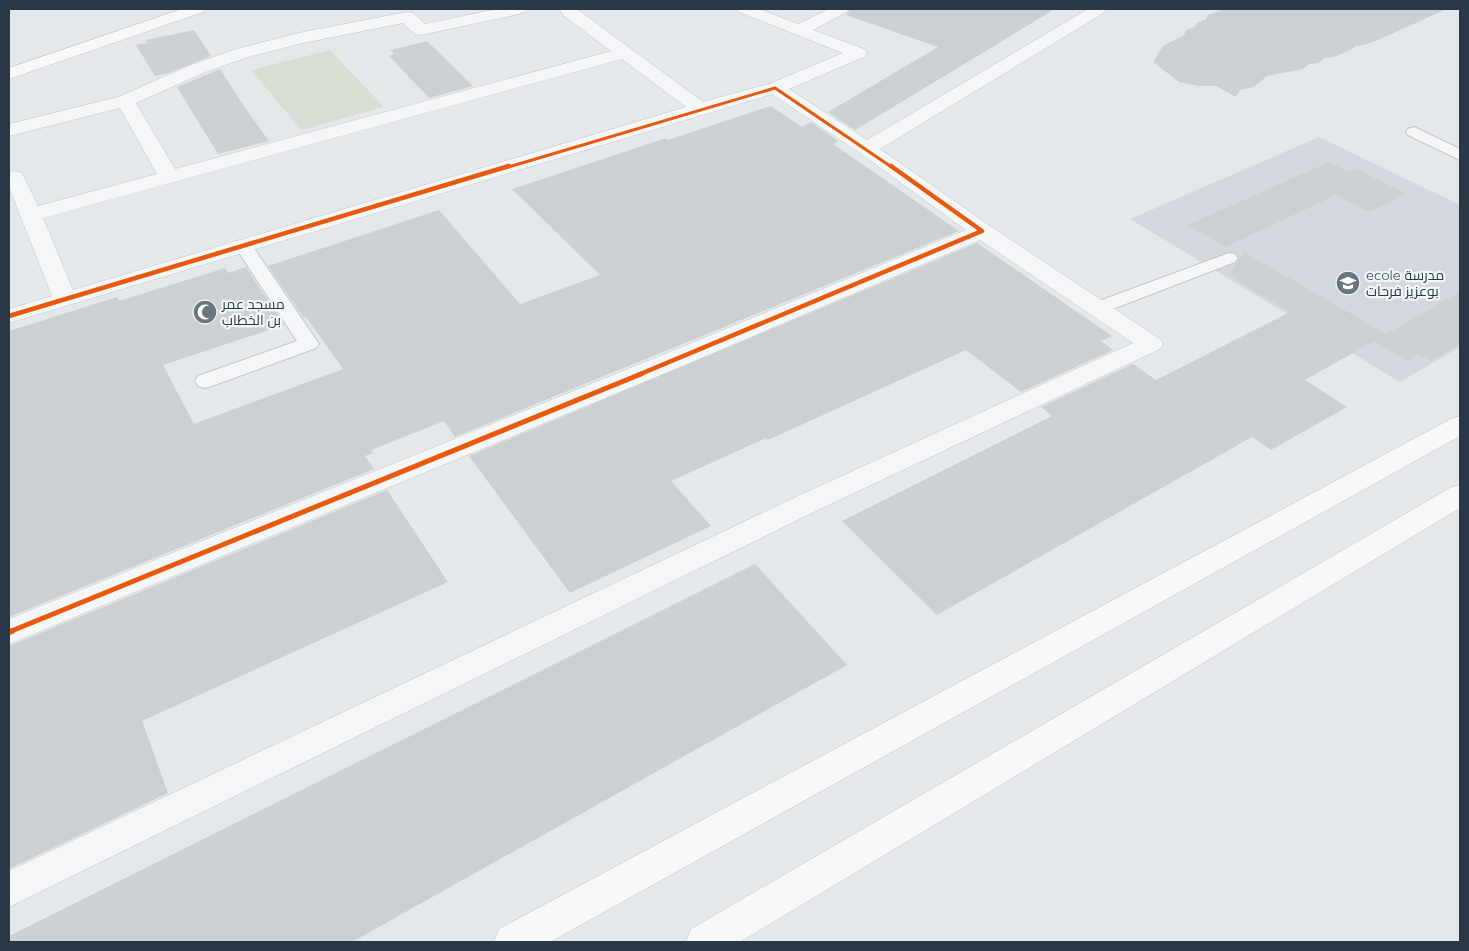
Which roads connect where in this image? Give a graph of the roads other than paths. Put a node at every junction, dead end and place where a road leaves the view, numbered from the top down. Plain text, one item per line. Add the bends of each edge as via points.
1 (149, 9) edge
2 (197, 9) edge
3 (519, 9) edge
4 (745, 9) edge
5 (841, 9) edge
6 (1099, 9) edge
7 (570, 10) edge
8 (112, 21) dead end
9 (800, 29) junction
10 (623, 54) junction
11 (9, 74) edge
12 (775, 88) junction
13 (125, 101) junction
14 (700, 108) junction
15 (9, 130) edge
16 (1414, 132) dead end
17 (867, 149) junction
18 (1460, 155) edge
19 (11, 172) edge
20 (169, 177) junction
21 (31, 215) junction
22 (982, 231) junction
23 (243, 245) junction
24 (1229, 258) dead end
25 (65, 299) junction
26 (1098, 308) junction
27 (9, 316) edge
28 (205, 381) dead end
29 (1460, 425) edge
30 (1460, 495) edge
31 (9, 632) edge
32 (9, 890) edge
33 (513, 942) edge
34 (705, 942) edge

1 - 8 main road
2 - 11 main road
3 - 13 street via 421,30 407,18 310,36 242,53
4 - 9 street
5 - 9 street
6 - 17 street
7 - 10 street
9 - 12 street via 858,53
10 - 14 street
10 - 20 street
12 - 14 street
12 - 17 street
13 - 15 street
13 - 20 street
14 - 23 street
16 - 18 lane
17 - 22 street
19 - 21 street
20 - 21 street
21 - 25 street
22 - 26 street
22 - 31 street
23 - 25 street
23 - 28 lane via 309,344
24 - 26 lane
25 - 27 street
26 - 32 street via 1151,344 808,503
29 - 33 main road
30 - 34 main road

